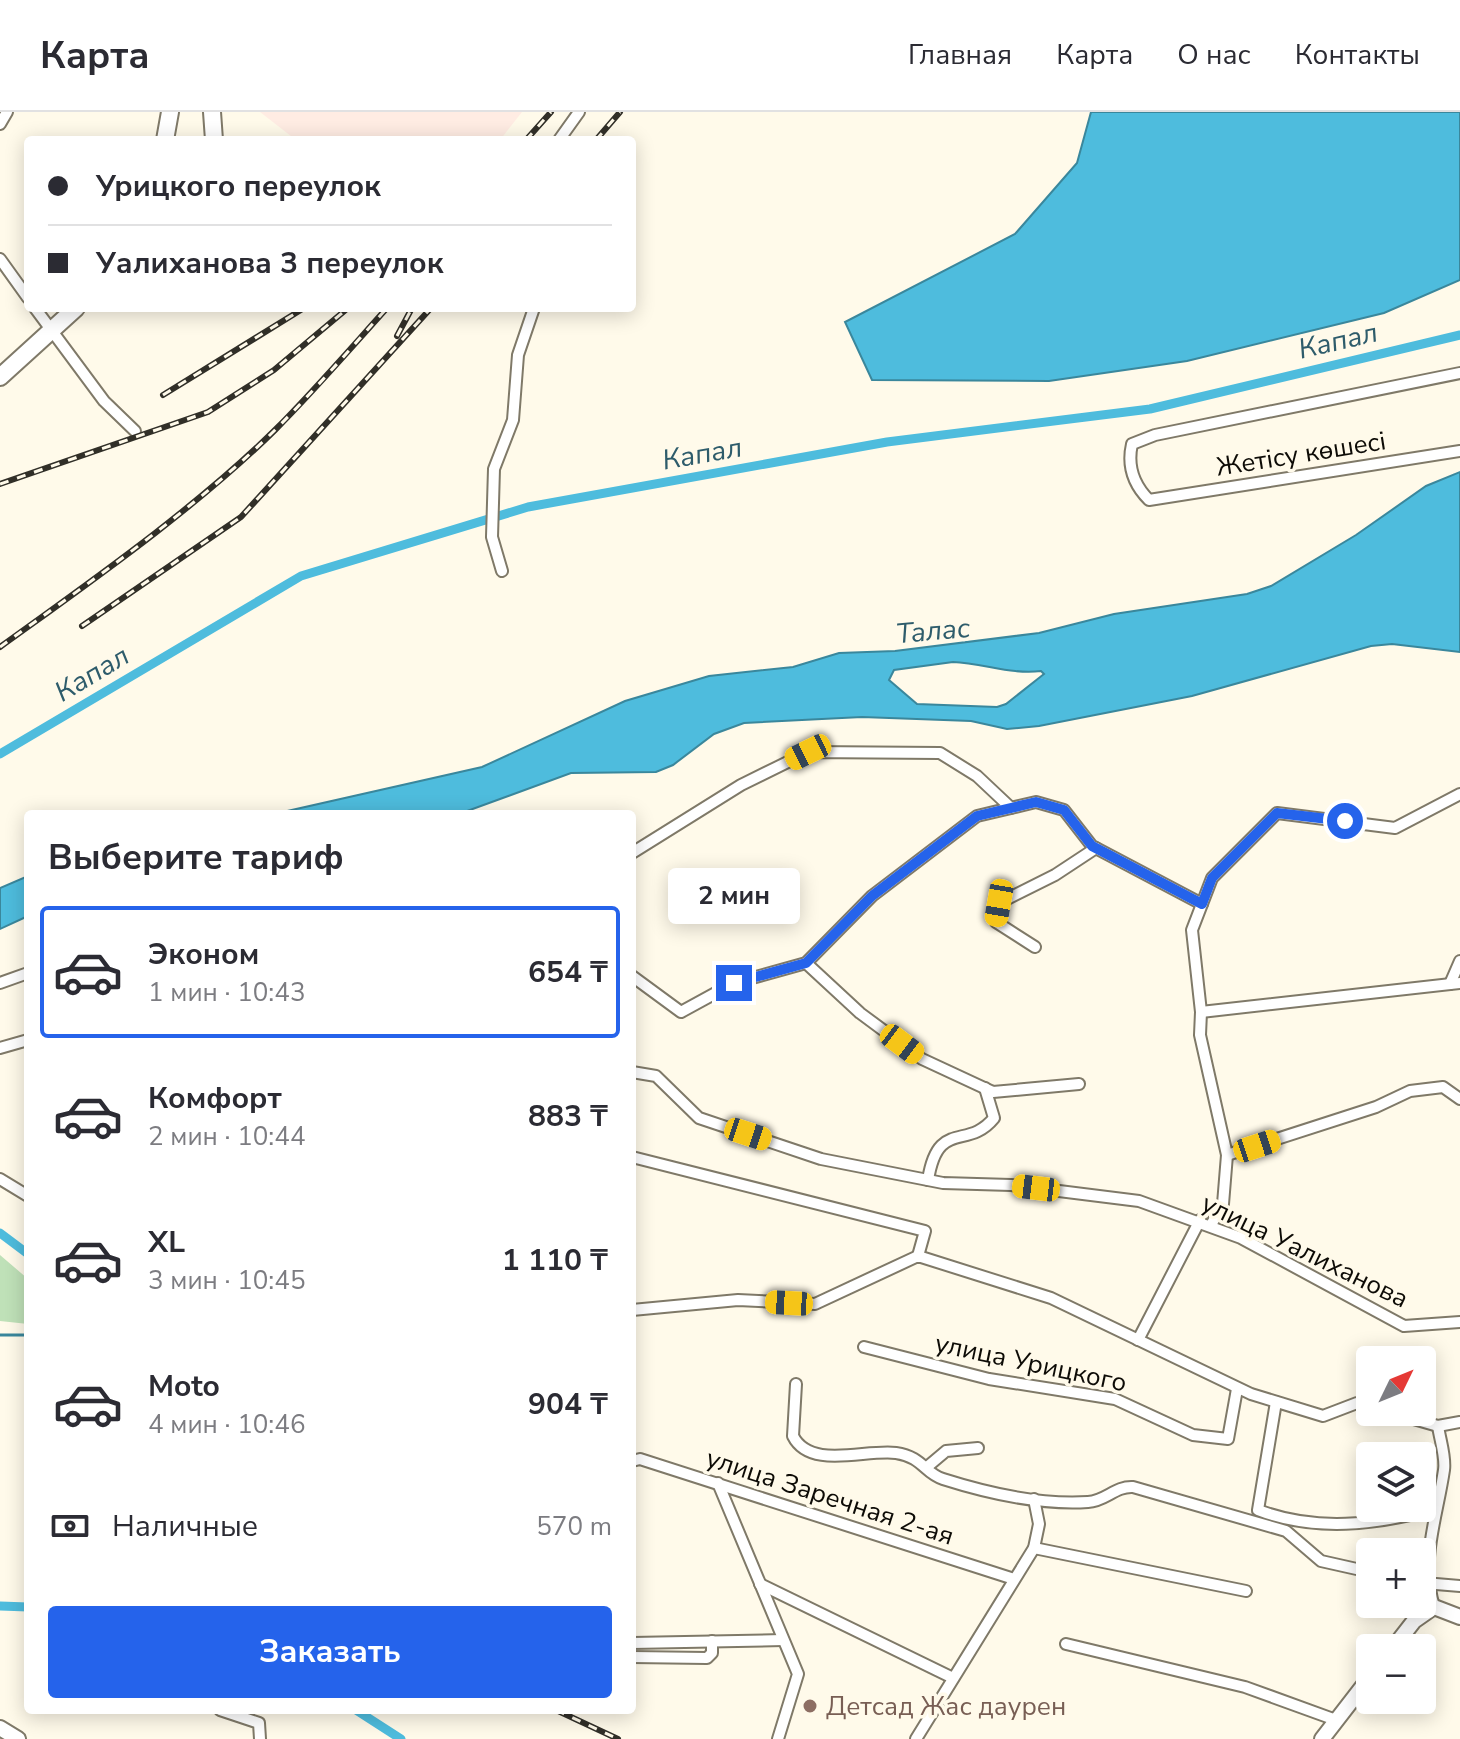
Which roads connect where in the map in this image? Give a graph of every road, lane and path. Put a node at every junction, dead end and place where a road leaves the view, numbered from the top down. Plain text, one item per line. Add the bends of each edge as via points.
1 (7, 112) edge
2 (170, 112) edge
3 (212, 112) edge
4 (579, 112) edge
5 (0, 124) edge
6 (166, 136) edge
7 (214, 136) edge
8 (562, 136) edge
9 (0, 259) edge
10 (24, 292) edge
11 (38, 312) edge
12 (72, 312) edge
13 (533, 312) edge
14 (50, 332) junction
15 (1460, 373) edge
16 (0, 377) edge
17 (135, 431) dead end
18 (1460, 451) edge
19 (502, 571) dead end
20 (1460, 794) edge
21 (1011, 808) junction
22 (1096, 848) junction
23 (636, 851) edge
24 (1202, 904) junction
25 (1035, 947) dead end
26 (1460, 961) edge
27 (806, 963) junction
28 (24, 974) edge
29 (636, 979) edge
30 (0, 983) edge
31 (1455, 984) edge
32 (1201, 1012) junction
33 (24, 1041) edge
34 (0, 1048) edge
35 (636, 1073) edge
36 (1079, 1084) dead end
37 (985, 1088) junction
38 (1460, 1099) edge
39 (1227, 1155) junction
40 (636, 1158) edge
41 (0, 1179) edge
42 (928, 1180) junction
43 (24, 1194) edge
44 (1200, 1220) junction
45 (1211, 1225) junction
46 (918, 1256) junction
47 (636, 1310) edge
48 (1460, 1322) edge
49 (1138, 1340) junction
50 (864, 1347) dead end
51 (796, 1384) dead end
52 (1237, 1389) junction
53 (1276, 1402) junction
54 (1356, 1403) edge
55 (1460, 1422) edge
56 (1438, 1426) joint
57 (978, 1448) dead end
58 (636, 1460) edge
59 (927, 1467) junction
60 (718, 1483) junction
61 (1034, 1499) junction
62 (1436, 1500) edge
63 (1378, 1522) edge
64 (1034, 1548) junction
65 (1356, 1569) edge
66 (1014, 1579) junction
67 (760, 1584) junction
68 (1436, 1584) edge
69 (1460, 1586) edge
70 (1246, 1591) dead end
71 (1436, 1608) edge
72 (1460, 1617) edge
73 (1418, 1618) edge
74 (1404, 1634) edge
75 (783, 1640) junction
76 (712, 1641) junction
77 (636, 1643) edge
78 (671, 1643) junction
79 (1066, 1644) dead end
80 (636, 1657) edge
81 (670, 1658) junction
82 (953, 1678) junction
83 (1356, 1695) edge
84 (232, 1714) edge
85 (1336, 1720) junction
86 (0, 1728) edge
87 (18, 1739) edge
88 (260, 1739) edge
89 (778, 1739) edge
90 (916, 1739) edge
91 (1322, 1739) edge

1 - 5 street
2 - 6 main road
3 - 7 main road
4 - 8 street
9 - 10 street
11 - 14 street
12 - 14 main road
13 - 19 street via 518,355 513,420 494,469 490,514
14 - 16 main road
14 - 17 street
15 - 18 street, Жетісу көшесі via 1170,432 1132,444 1129,459 1149,500
20 - 24 street via 1395,828 1277,813 1212,878
21 - 22 street via 1036,802 1064,810
21 - 23 street via 977,776 940,753 808,752 741,785
21 - 27 street via 977,816 884,887
22 - 24 street
22 - 25 street via 999,903 996,922
24 - 32 street via 1192,930
26 - 31 street
27 - 29 street via 734,983 681,1012
27 - 37 street via 860,1013 922,1059
28 - 30 street
31 - 32 street
32 - 39 street via 1200,1035
33 - 34 street
35 - 42 street, улица Уалиханова via 656,1076 699,1118 821,1159
36 - 37 street via 993,1092
37 - 42 street via 994,1118 985,1129 946,1139 932,1157
38 - 39 street via 1443,1087 1410,1091
39 - 45 street via 1223,1204
40 - 46 street via 925,1231
41 - 43 street
42 - 44 street, улица Уалиханова via 1139,1201
44 - 45 street, улица Уалиханова
44 - 49 street
45 - 48 street, улица Уалиханова via 1404,1326
46 - 47 street via 815,1304 738,1300
46 - 49 street, улица Урицкого via 1051,1298
49 - 52 street, улица Урицкого
50 - 52 street, улица Урицкого via 989,1379 1115,1399 1205,1437 1228,1439
51 - 59 street via 793,1436 801,1448 837,1457 882,1451 907,1455
52 - 53 street, улица Урицкого
53 - 54 street, улица Урицкого via 1323,1416
53 - 63 street via 1258,1510 1288,1522
55 - 56 street
56 - 62 street via 1444,1466
57 - 59 street via 946,1451
58 - 60 street, улица Заречная 2-ая
59 - 61 street via 940,1479
60 - 66 street, улица Заречная 2-ая
60 - 67 street
61 - 64 street via 1039,1524
61 - 65 street via 1088,1502 1123,1486 1133,1487 1286,1531 1321,1561
64 - 66 street
64 - 70 street
66 - 82 street
67 - 75 street
67 - 82 street
68 - 69 street
71 - 72 street
73 - 74 street
75 - 76 street
75 - 89 street via 798,1683
76 - 78 street
76 - 81 street via 707,1658
77 - 78 street
78 - 81 street
79 - 85 street via 1245,1687
80 - 81 street
82 - 90 street
83 - 85 street
84 - 88 street via 259,1723
85 - 91 street
86 - 87 street

